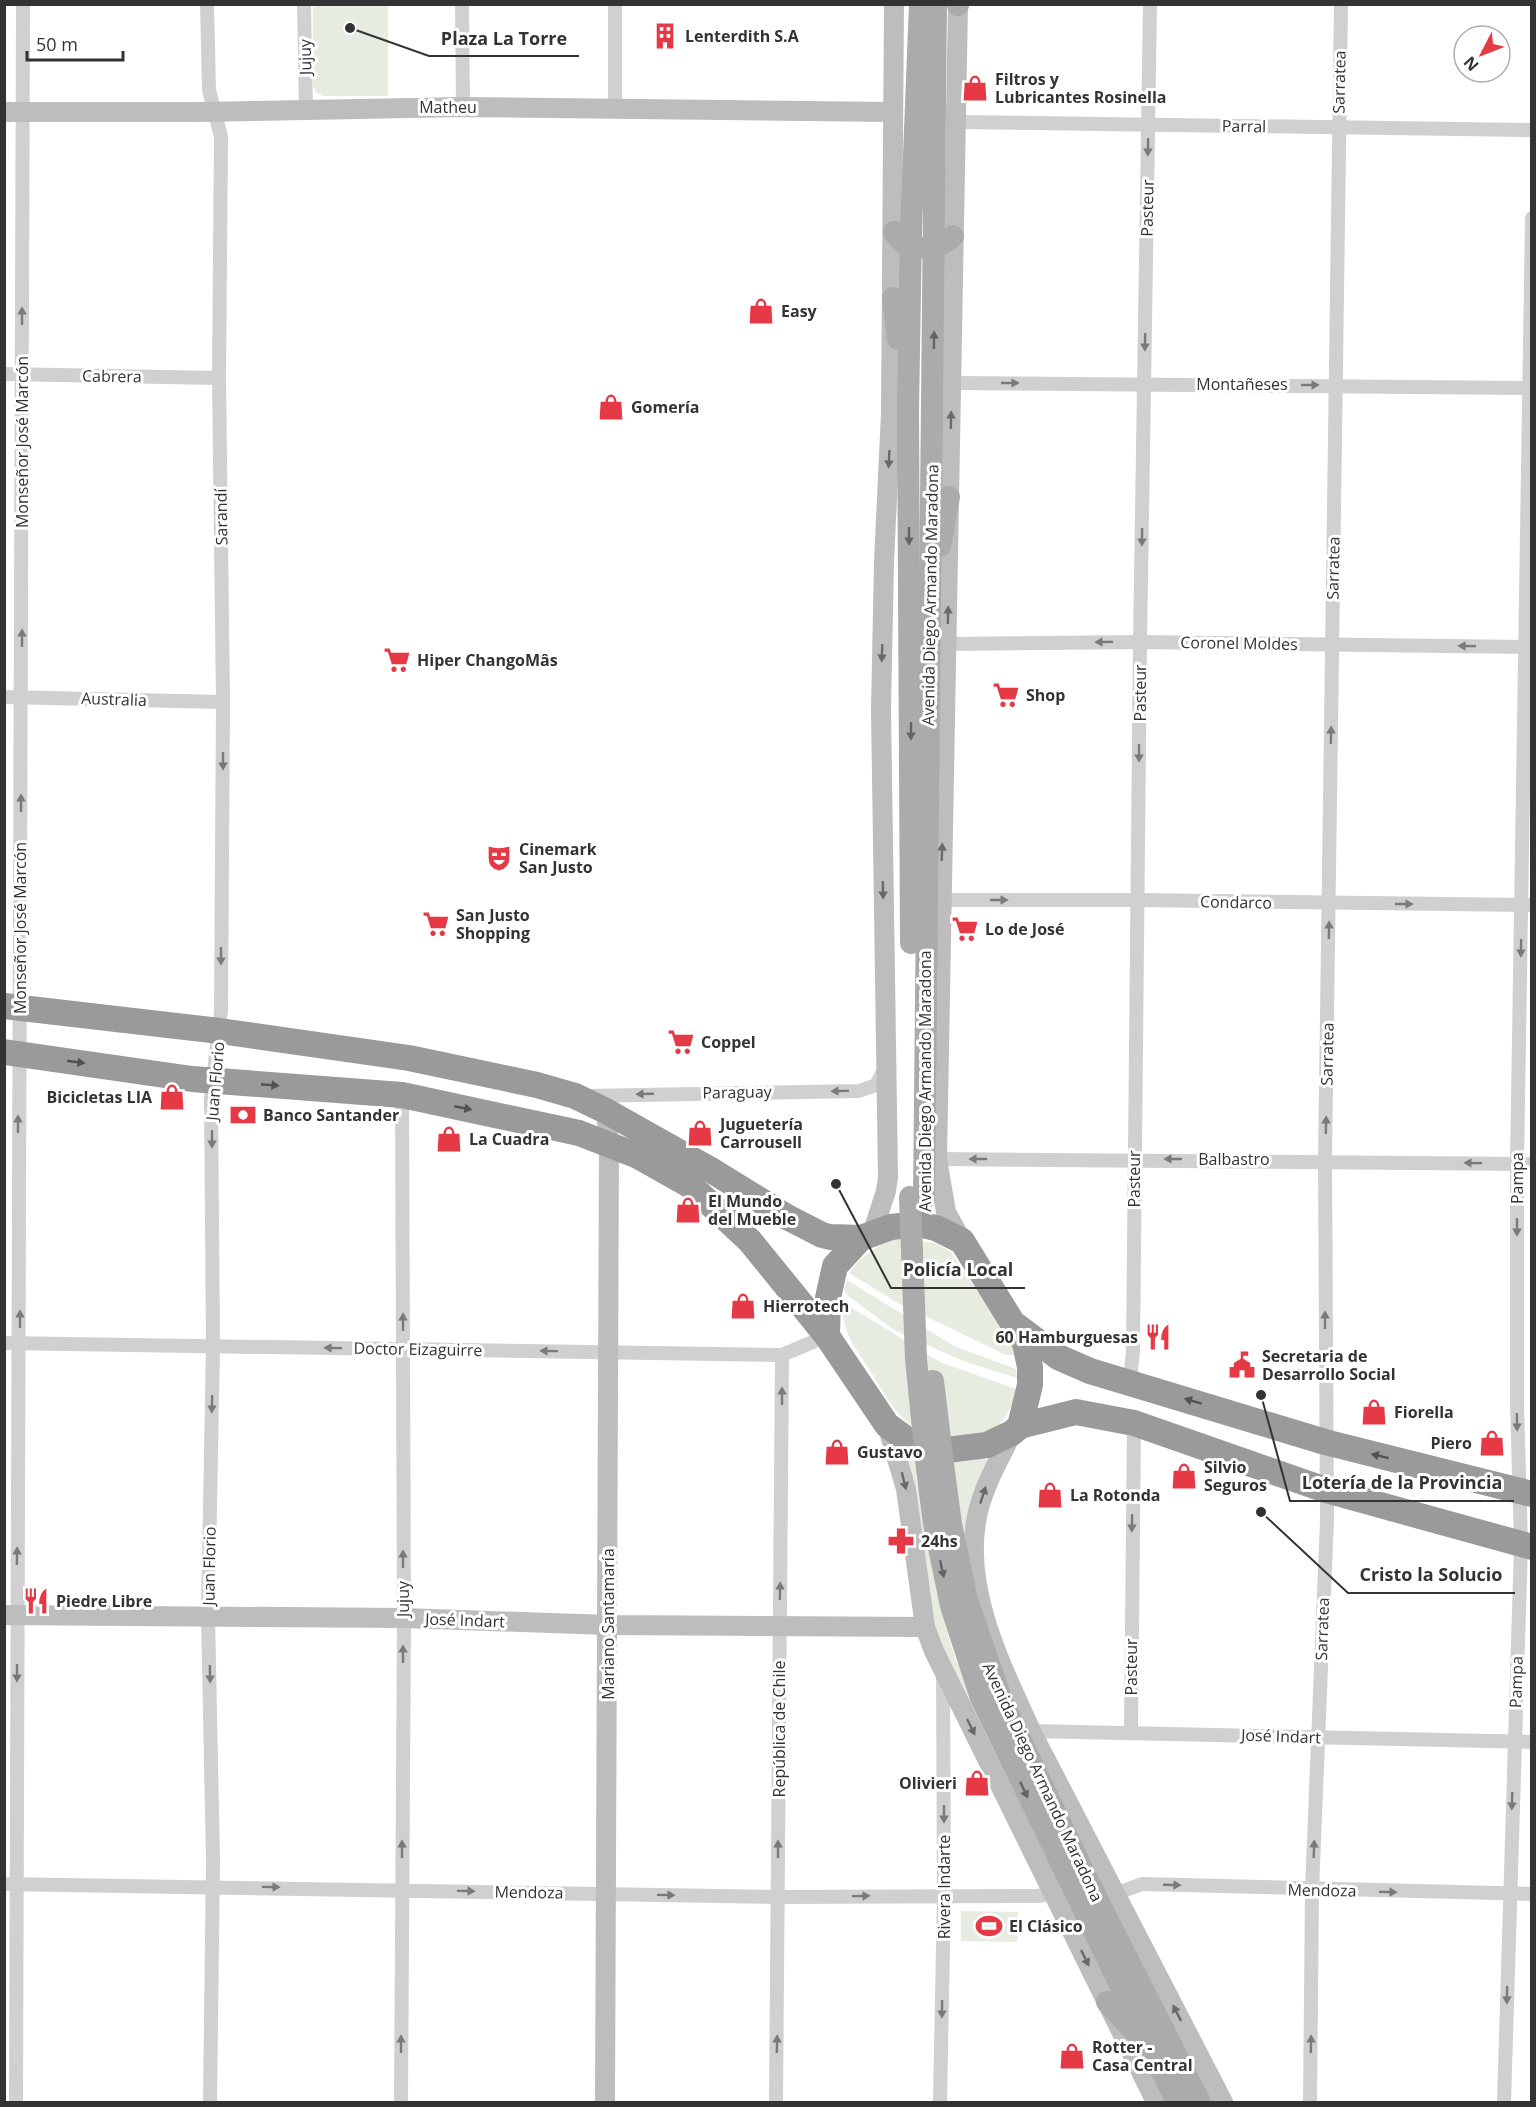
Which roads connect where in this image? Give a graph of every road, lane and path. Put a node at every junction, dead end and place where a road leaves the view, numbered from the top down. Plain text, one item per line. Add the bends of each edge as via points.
1 (23, 4) edge
2 (207, 4) edge
3 (304, 4) edge
4 (462, 4) edge
5 (615, 4) edge
6 (894, 4) edge
7 (920, 4) edge
8 (936, 4) edge
9 (1150, 4) edge
10 (1341, 4) edge
11 (958, 5) edge
12 (463, 107) junction
13 (615, 108) junction
14 (306, 109) junction
15 (214, 111) junction
16 (14, 112) edge
17 (892, 112) junction
18 (957, 122) junction
19 (1148, 124) junction
20 (1338, 127) junction
21 (1532, 130) edge
22 (1532, 218) edge
23 (902, 239) junction
24 (944, 242) junction
25 (893, 298) junction
26 (4, 374) edge
27 (21, 375) junction
28 (219, 378) junction
29 (952, 383) junction
30 (1144, 384) junction
31 (1335, 385) junction
32 (1530, 388) edge
33 (908, 411) junction
34 (949, 497) junction
35 (928, 606) junction
36 (1140, 642) junction
37 (947, 644) junction
38 (1332, 644) junction
39 (1528, 647) edge
40 (4, 697) edge
41 (22, 697) junction
42 (223, 702) junction
43 (940, 900) junction
44 (1138, 900) junction
45 (1329, 903) junction
46 (1527, 905) edge
47 (13, 1007) edge
48 (220, 1031) junction
49 (12, 1053) edge
50 (885, 1066) junction
51 (213, 1081) junction
52 (11, 1085) edge
53 (402, 1095) junction
54 (575, 1096) junction
55 (606, 1111) junction
56 (609, 1146) junction
57 (937, 1159) junction
58 (1134, 1159) junction
59 (1325, 1160) junction
60 (1517, 1164) junction
61 (1532, 1164) edge
62 (917, 1198) junction
63 (867, 1236) junction
64 (962, 1241) junction
65 (1016, 1326) junction
66 (827, 1336) junction
67 (4, 1343) edge
68 (20, 1343) junction
69 (213, 1345) junction
70 (403, 1350) junction
71 (608, 1352) junction
72 (782, 1355) junction
73 (1130, 1382) junction
74 (1134, 1423) junction
75 (886, 1425) junction
76 (1016, 1430) junction
77 (1325, 1442) junction
78 (936, 1471) junction
79 (1326, 1490) junction
80 (1525, 1492) edge
81 (1526, 1546) edge
82 (11, 1615) edge
83 (208, 1615) junction
84 (404, 1618) junction
85 (608, 1625) junction
86 (780, 1625) junction
87 (925, 1628) junction
88 (943, 1672) junction
89 (1031, 1731) junction
90 (1131, 1731) junction
91 (1318, 1738) junction
92 (1514, 1742) junction
93 (1532, 1742) edge
94 (11, 1884) edge
95 (213, 1886) junction
96 (402, 1890) junction
97 (1312, 1890) junction
98 (607, 1893) junction
99 (1054, 1893) junction
100 (1115, 1894) junction
101 (1509, 1894) junction
102 (1532, 1894) edge
103 (944, 1895) junction
104 (778, 1897) junction
105 (1107, 2002) junction
106 (1150, 2048) junction
107 (16, 2103) edge
108 (210, 2103) edge
109 (401, 2103) edge
110 (605, 2103) edge
111 (776, 2103) edge
112 (940, 2103) edge
113 (1159, 2103) edge
114 (1177, 2103) edge
115 (1200, 2103) edge
116 (1223, 2103) edge
117 (1310, 2103) edge
118 (1504, 2103) edge

1 - 16 street, Monseñor José Marcón
2 - 15 street, Sarandí via 209,90
3 - 14 street, Jujuy
4 - 12 street
5 - 13 street
6 - 17 street, Avenida Diego Armando Maradona
7 - 23 main road, Avenida Diego Armando Maradona
8 - 24 main road, Avenida Diego Armando Maradona
9 - 19 street, Pasteur
10 - 20 street, Sarratea
11 - 18 street, Avenida Diego Armando Maradona
12 - 13 street, Matheu
12 - 14 street, Matheu
13 - 17 street, Matheu
14 - 15 street, Matheu
15 - 16 street, Matheu
15 - 28 street, Sarandí via 221,136
27 -> 16 street, Monseñor José Marcón
17 - 23 street, Avenida Diego Armando Maradona
18 - 19 street, Parral
18 - 24 street, Avenida Diego Armando Maradona
19 - 20 street, Parral
19 -> 30 street, Pasteur
20 - 21 street, Parral
20 - 31 street, Sarratea
22 - 32 street, Pampa
23 - 24 main road
23 - 25 street, Avenida Diego Armando Maradona
23 - 33 main road, Avenida Diego Armando Maradona
24 - 29 street, Avenida Diego Armando Maradona
35 -> 24 main road, Avenida Diego Armando Maradona
25 - 33 main road
25 -> 50 street, Avenida Diego Armando Maradona via 881,709
26 - 27 street, Cabrera
27 - 28 street, Cabrera
41 -> 27 street, Monseñor José Marcón
28 - 42 street, Sarandí
29 -> 30 street, Montañeses
34 -> 29 street, Avenida Diego Armando Maradona
30 -> 31 street, Montañeses
30 -> 36 street, Pasteur
31 - 32 street, Montañeses
31 - 38 street, Sarratea
32 - 39 street, Pampa
33 -> 62 main road, Avenida Diego Armando Maradona
34 - 35 main road
37 -> 34 street, Avenida Diego Armando Maradona
35 - 62 main road, Avenida Diego Armando Maradona
36 -> 37 street, Coronel Moldes
36 - 38 street, Coronel Moldes
36 -> 44 street, Pasteur
43 -> 37 street, Avenida Diego Armando Maradona
39 -> 38 street, Coronel Moldes
45 -> 38 street, Sarratea
39 - 46 street, Pampa
40 - 41 street, Australia
41 - 42 street, Australia
47 -> 41 street, Monseñor José Marcón
42 -> 48 street, Sarandí
43 -> 44 street, Condarco
43 - 57 street, Avenida Diego Armando Maradona
44 - 45 street, Condarco
44 - 58 street, Pasteur
45 -> 46 street, Condarco
59 -> 45 street, Sarratea
46 -> 60 street, Pampa
47 - 48 highway
47 - 49 street, Monseñor José Marcón
48 - 51 street, Juan Florio
48 - 54 highway via 409,1058
49 -> 51 highway
49 - 52 street, Monseñor José Marcón
50 -> 54 street, Paraguay via 876,1085 859,1091
50 - 63 street, Avenida Diego Armando Maradona via 888,1177
51 -> 53 highway
51 -> 69 street, Juan Florio
68 -> 52 street, Monseñor José Marcón
53 -> 56 highway via 556,1127
70 -> 53 street, Jujuy
54 - 55 highway
55 - 56 street, Mariano Santamaría
55 - 63 highway via 787,1218 830,1237
56 - 66 highway via 658,1167 706,1198 750,1241
56 - 71 street, Mariano Santamaría
58 -> 57 street, Balbastro
57 - 64 street, Avenida Diego Armando Maradona via 946,1212
59 -> 58 street, Balbastro
58 - 73 street, Pasteur
60 -> 59 street, Balbastro
77 -> 59 street, Sarratea
60 - 61 street, Balbastro
60 -> 80 street, Pampa
62 - 78 main road, Avenida Diego Armando Maradona, bridge
63 - 64 highway via 903,1224 917,1224
63 - 66 highway via 835,1266 828,1298
64 - 65 highway
65 - 73 highway via 1058,1357
65 - 76 highway via 1025,1343 1030,1385
66 - 72 street, Doctor Eizaguirre
66 - 75 highway
67 - 68 street, Doctor Eizaguirre
68 - 69 street, Doctor Eizaguirre
82 -> 68 street, Monseñor José Marcón
70 -> 69 street, Doctor Eizaguirre
69 -> 83 street, Juan Florio
71 -> 70 street, Doctor Eizaguirre
84 -> 70 street, Jujuy
71 - 72 street, Doctor Eizaguirre
71 - 85 street, Mariano Santamaría
86 -> 72 street, República de Chile
77 -> 73 highway
74 - 76 highway via 1076,1412
74 - 79 highway
74 -> 90 street, Pasteur
75 - 76 highway via 923,1446 947,1449 987,1445
75 -> 87 street via 906,1489
89 -> 76 street, Avenida Diego Armando Maradona via 1006,1674 976,1577 976,1522 981,1500
77 - 79 street, Sarratea
80 -> 77 highway
78 -> 106 main road, Avenida Diego Armando Maradona via 937,1543 951,1606 981,1698
78 - 115 main road, Avenida Diego Armando Maradona via 967,1600 1002,1701
79 - 81 highway
79 - 91 street, Sarratea
80 - 81 street, Pampa
81 - 92 street, Pampa
82 - 83 street, José Indart
82 -> 94 street, Monseñor José Marcón
83 - 84 street, José Indart
83 -> 95 street, Juan Florio
84 - 85 street, José Indart
96 -> 84 street, Jujuy
85 - 86 street, José Indart
85 - 98 street, Mariano Santamaría
86 - 87 street, José Indart
104 -> 86 street, República de Chile
87 - 88 street
88 -> 99 street
88 -> 103 street, Rivera Indarte
89 - 90 street, José Indart
89 - 100 street, Avenida Diego Armando Maradona
90 - 91 street, José Indart
91 - 92 street, José Indart
97 -> 91 street, Sarratea
92 - 93 street, José Indart
92 -> 101 street, Pampa
94 - 95 street, Mendoza
94 - 107 street, Monseñor José Marcón
95 -> 96 street, Mendoza
95 - 108 street, Juan Florio
96 -> 98 street, Mendoza
109 -> 96 street, Jujuy
100 -> 97 street, Mendoza via 1142,1884
97 -> 101 street, Mendoza
117 -> 97 street, Sarratea
98 -> 104 street, Mendoza
98 - 110 street, Mariano Santamaría
99 - 103 street, Mendoza
99 -> 105 street
116 -> 100 street, Avenida Diego Armando Maradona
101 - 102 street, Mendoza
101 -> 118 street, Pampa
104 -> 103 street, Mendoza
103 -> 112 street, Rivera Indarte
111 -> 104 street, República de Chile
105 - 106 main road
105 - 113 street
106 - 113 main road
106 - 114 main road, Avenida Diego Armando Maradona

